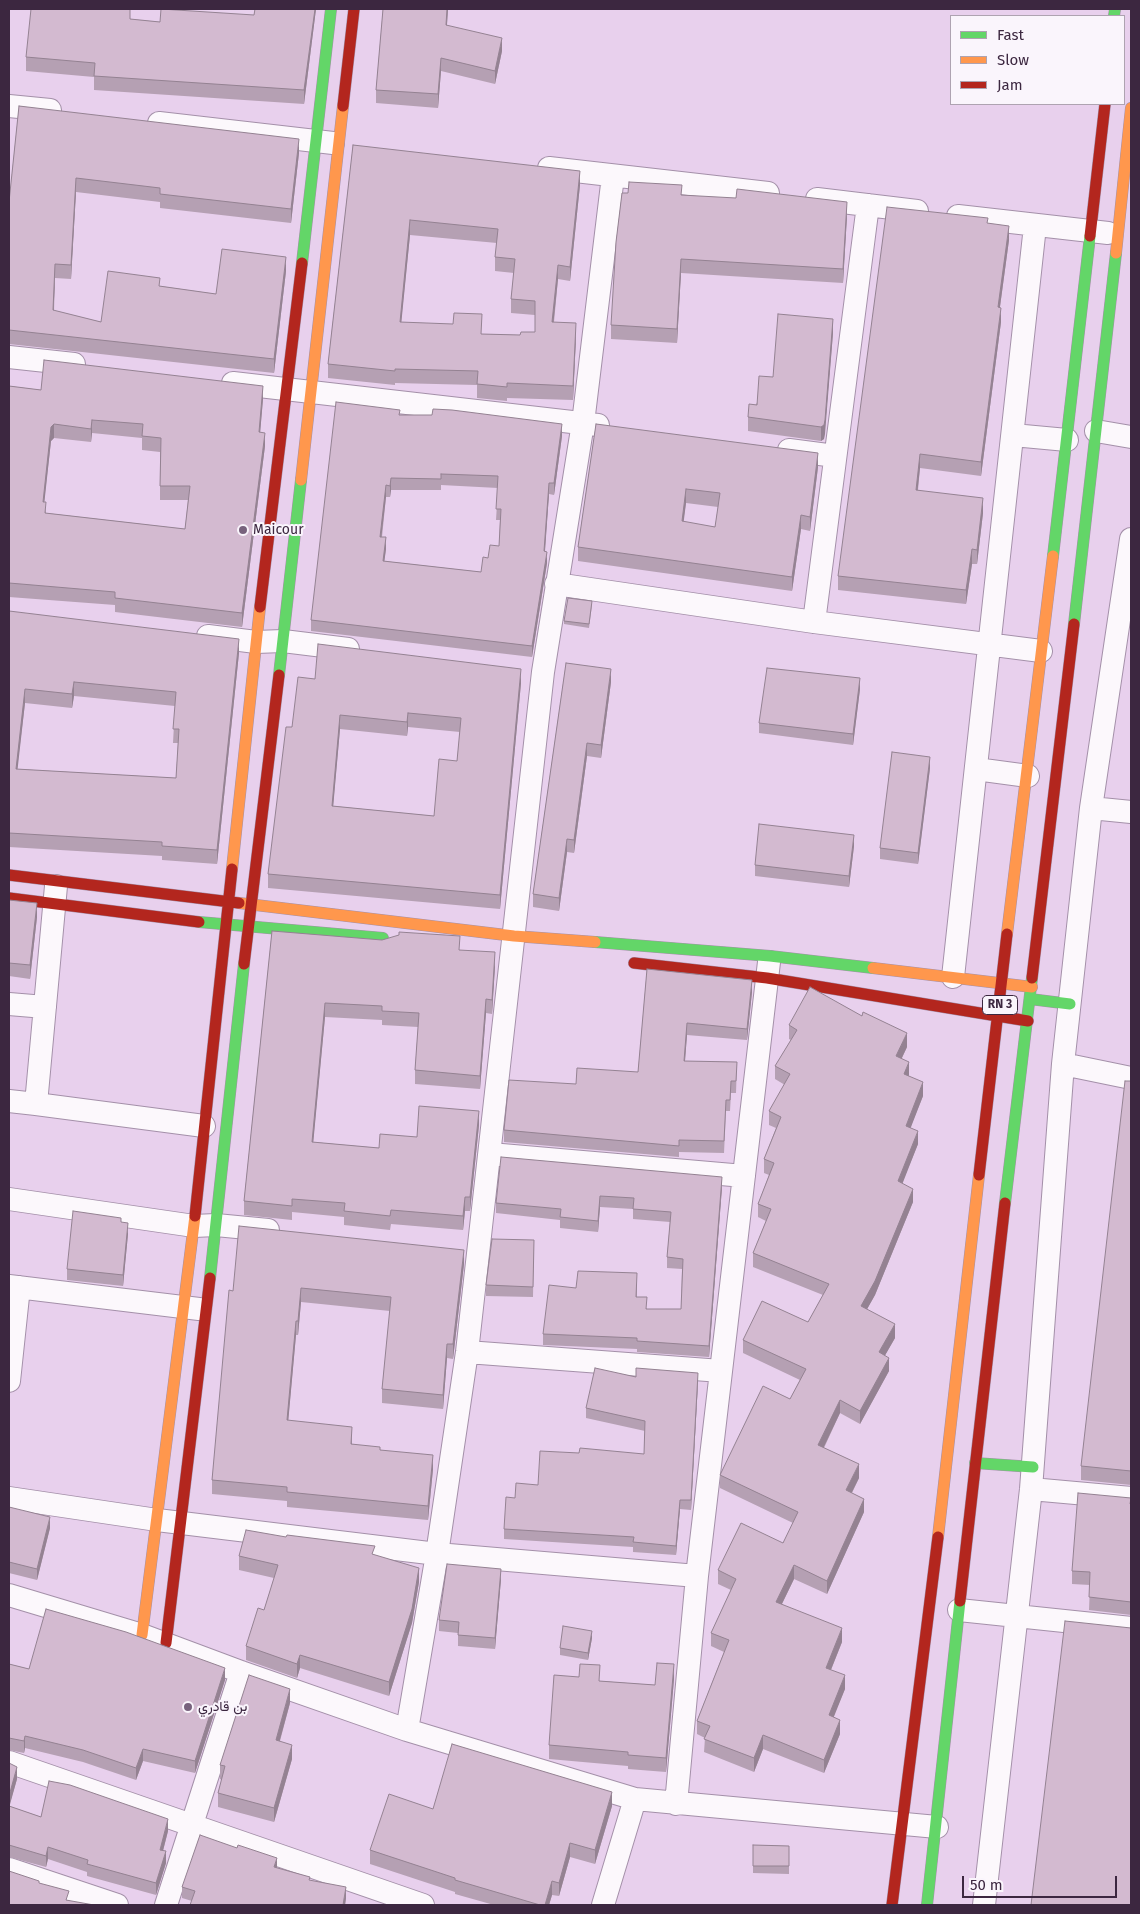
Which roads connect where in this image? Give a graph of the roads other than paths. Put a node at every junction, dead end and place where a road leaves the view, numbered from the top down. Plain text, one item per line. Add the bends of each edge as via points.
1 (331, 9) edge
2 (354, 9) edge
3 (1105, 105) edge
4 (9, 106) edge
5 (1131, 108) edge
6 (68, 112) edge
7 (138, 120) edge
8 (316, 140) junction
9 (348, 145) junction
10 (525, 166) edge
11 (613, 176) junction
12 (868, 205) junction
13 (1035, 226) junction
14 (1092, 232) junction
15 (1125, 234) edge
16 (9, 357) edge
17 (95, 367) edge
18 (211, 380) edge
19 (288, 389) junction
20 (312, 392) junction
21 (583, 424) junction
22 (622, 428) edge
23 (1096, 431) junction
24 (1012, 435) junction
25 (1131, 437) edge
26 (1067, 440) junction
27 (767, 447) edge
28 (835, 456) junction
29 (1131, 539) edge
30 (1128, 580) edge
31 (556, 584) junction
32 (814, 622) junction
33 (187, 634) edge
34 (284, 641) junction
35 (256, 642) junction
36 (990, 646) junction
37 (370, 651) edge
38 (1041, 651) junction
39 (976, 769) junction
40 (1028, 776) junction
41 (1091, 808) junction
42 (1131, 812) edge
43 (9, 876) edge
44 (57, 880) junction
45 (9, 898) edge
46 (55, 903) junction
47 (229, 903) junction
48 (250, 905) junction
49 (227, 925) junction
50 (248, 927) junction
51 (394, 939) edge
52 (512, 946) junction
53 (770, 956) junction
54 (620, 962) dead end
55 (953, 977) junction
56 (766, 978) junction
57 (1001, 982) junction
58 (1031, 993) junction
59 (9, 1004) edge
60 (1070, 1004) junction
61 (45, 1008) junction
62 (999, 1017) junction
63 (1028, 1021) junction
64 (1063, 1064) junction
65 (1131, 1078) edge
66 (9, 1101) edge
67 (36, 1104) junction
68 (204, 1126) junction
69 (490, 1154) junction
70 (744, 1176) junction
71 (9, 1199) edge
72 (205, 1225) junction
73 (293, 1233) edge
74 (14, 1287) edge
75 (195, 1308) junction
76 (467, 1352) junction
77 (721, 1371) junction
78 (9, 1381) edge
79 (975, 1463) junction
80 (1032, 1478) junction
81 (9, 1498) edge
82 (1131, 1498) edge
83 (157, 1520) junction
84 (181, 1522) junction
85 (437, 1554) junction
86 (697, 1576) junction
87 (9, 1596) edge
88 (959, 1610) junction
89 (1016, 1617) junction
90 (1131, 1628) edge
91 (142, 1634) junction
92 (166, 1643) junction
93 (241, 1672) junction
94 (407, 1730) junction
95 (9, 1762) edge
96 (635, 1799) junction
97 (676, 1804) junction
98 (903, 1825) junction
99 (191, 1826) junction
100 (937, 1827) junction
101 (9, 1869) edge
102 (117, 1905) edge
103 (166, 1905) edge
104 (423, 1905) edge
105 (603, 1905) edge
106 (892, 1905) edge
107 (928, 1905) edge
108 (984, 1905) edge

1 - 8 main road
2 - 9 main road
3 - 14 main road, RN 3
4 - 6 street
5 - 15 main road, RN 3
7 - 8 street
8 - 9 street
8 - 19 main road
9 - 20 main road
10 - 11 street
11 - 12 street
11 - 21 street
12 - 13 street
12 - 28 street
13 - 14 street
13 - 24 street
14 - 15 street
14 - 26 main road, RN 3
15 - 23 main road, RN 3
16 - 17 street
18 - 19 street
19 - 20 street
19 - 35 main road
20 - 21 street
20 - 34 main road
21 - 22 street
21 - 31 street
23 - 25 street
23 - 58 main road, RN 3
24 - 26 street
24 - 36 street
26 - 38 main road, RN 3
27 - 28 street
28 - 32 street
29 - 30 street
30 - 41 street
31 - 32 street
31 - 52 street via 533,671
32 - 36 street
33 - 35 street
34 - 35 street
34 - 37 street
34 - 48 main road
35 - 47 main road
36 - 38 street
36 - 39 street
38 - 40 main road, RN 3
39 - 40 street
39 - 55 street
40 - 57 main road, RN 3
41 - 42 street
41 - 60 street
43 - 44 main road
44 - 46 street
44 - 47 main road
45 - 46 main road
46 - 49 main road
46 - 61 street
47 - 48 main road
47 - 49 main road
48 - 50 main road
48 - 52 main road
49 - 50 main road
49 - 68 main road
50 - 51 main road
50 - 72 main road
52 - 53 main road
52 - 69 street
53 - 55 main road
53 - 56 street
54 - 56 main road
55 - 57 main road
56 - 62 main road
56 - 70 street
57 - 58 main road
57 - 62 main road, RN 3
58 - 60 main road
58 - 63 main road, RN 3
59 - 61 street
60 - 64 street
61 - 67 street
62 - 63 main road
62 - 98 main road, RN 3
63 - 79 main road, RN 3
64 - 65 street
64 - 80 street
66 - 67 street
67 - 68 street
68 - 72 main road
69 - 70 street
69 - 76 street via 468,1251
70 - 77 street
71 - 72 street
72 - 73 street
72 - 75 main road
72 - 75 main road
74 - 75 street
74 - 78 street
75 - 83 main road
75 - 84 main road
76 - 77 street
76 - 85 street
77 - 86 street
79 - 80 main road
79 - 88 main road, RN 3
80 - 82 street
80 - 89 street
81 - 83 street
83 - 84 street
83 - 91 main road
84 - 85 street
84 - 92 main road
85 - 86 street
85 - 94 street
86 - 97 street
87 - 91 street
88 - 89 street
88 - 100 main road, RN 3
89 - 90 street
89 - 108 street
91 - 92 street
92 - 93 street
93 - 94 street
93 - 99 street
94 - 96 street
95 - 99 street
96 - 97 street
96 - 105 street
97 - 98 street
98 - 100 street
98 - 106 main road, RN 3
99 - 103 street
99 - 104 street
100 - 107 main road, RN 3
101 - 102 street

